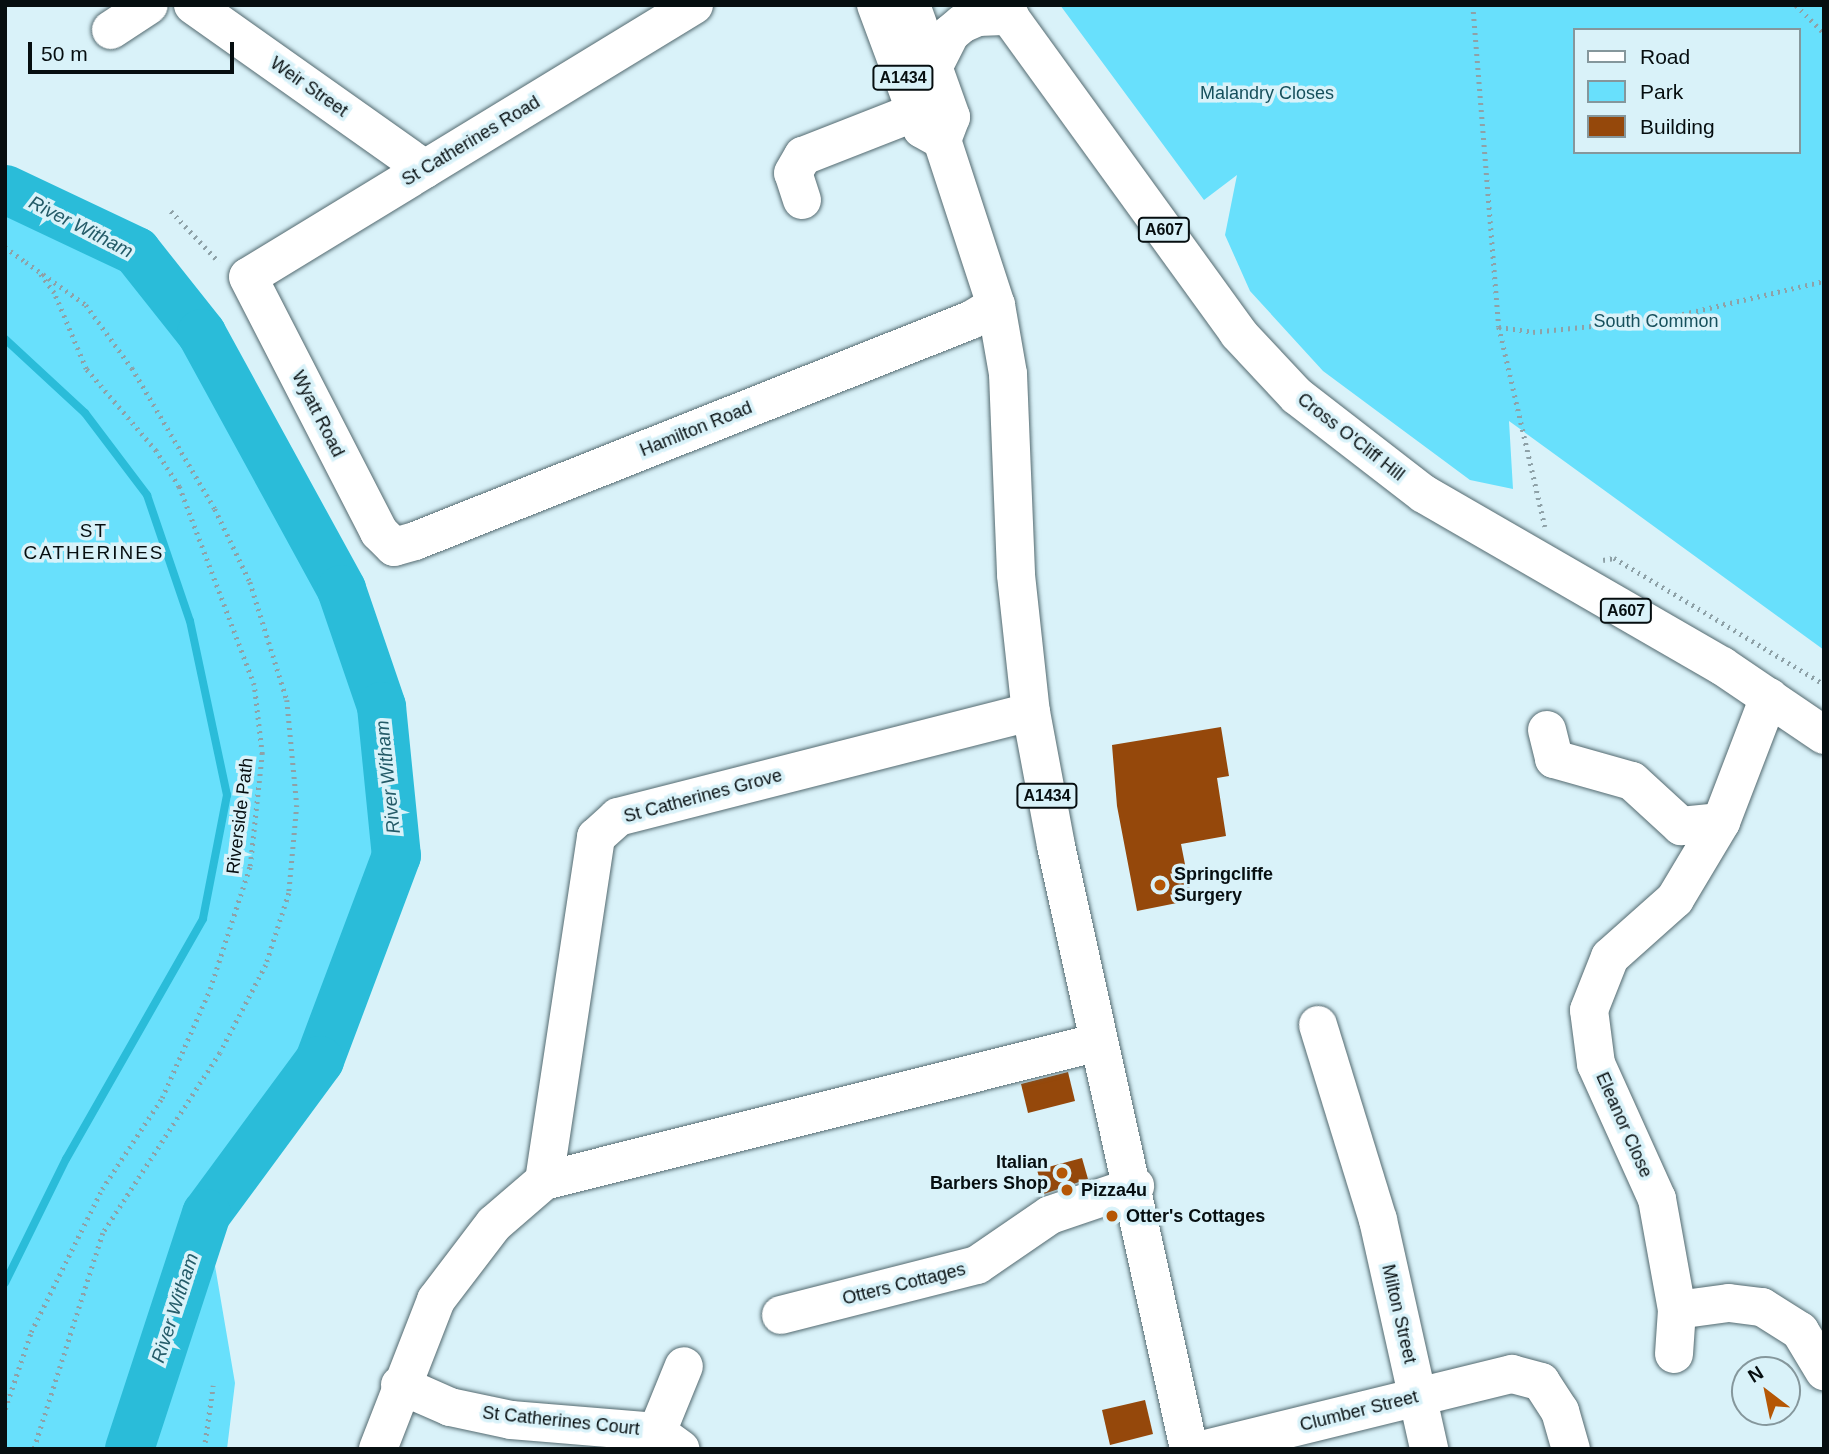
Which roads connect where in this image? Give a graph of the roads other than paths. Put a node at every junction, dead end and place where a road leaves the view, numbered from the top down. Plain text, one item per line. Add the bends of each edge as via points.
1 (149, 5) edge
2 (193, 5) edge
3 (694, 5) edge
4 (876, 5) edge
5 (911, 5) edge
6 (1006, 11) edge
7 (649, 15) edge
8 (111, 30) dead end
9 (935, 64) junction
10 (915, 112) junction
11 (942, 140) junction
12 (425, 169) junction
13 (802, 200) dead end
14 (248, 277) joint
15 (996, 305) junction
16 (394, 547) joint
17 (1769, 696) junction
18 (1031, 712) junction
19 (1547, 730) dead end
20 (1824, 735) edge
21 (1721, 822) junction
22 (1318, 1025) dead end
23 (1099, 1042) junction
24 (544, 1181) junction
25 (1135, 1186) junction
26 (1678, 1310) junction
27 (781, 1315) dead end
28 (1674, 1354) dead end
29 (684, 1366) dead end
30 (1824, 1371) edge
31 (400, 1385) junction
32 (1418, 1397) junction
33 (668, 1440) edge
34 (1252, 1443) edge
35 (378, 1449) edge
36 (1189, 1449) edge
37 (1206, 1449) edge
38 (1429, 1449) edge
39 (1571, 1449) edge

1 - 8 street
2 - 12 street, Weir Street
3 - 7 street, St Catherines Road
4 - 10 street, A1434
5 - 9 street, A1434
6 - 9 street, A607 via 962,24 950,34
6 - 17 street, Cross O'Cliff Hill / A607 via 1238,333 1288,387 1347,438 1424,494
7 - 12 street, St Catherines Road
9 - 11 street, A1434 via 951,117
10 - 11 street, A1434 via 922,129
10 - 13 street via 803,156 793,173
11 - 15 street, A1434
12 - 14 street, St Catherines Road
14 - 16 street, Wyatt Road via 379,532
15 - 16 street, Hamilton Road via 971,320
15 - 18 street, A1434 via 1008,374 1016,575
17 - 20 street, Cross O'Cliff Hill / A607
17 - 21 street, Eleanor Close
18 - 23 street, A1434
18 - 24 street, St Catherines Grove via 618,817 596,837
19 - 21 street via 1554,759 1632,781 1681,826
21 - 26 street, Eleanor Close via 1675,899 1610,957 1589,1010 1596,1065 1657,1199
22 - 32 street, Milton Street via 1378,1220
23 - 24 street
23 - 25 street, A1434
24 - 31 street via 494,1224 436,1300
25 - 27 street, Otters Cottages via 1050,1215 977,1265
25 - 36 street, A1434
26 - 28 street, Eleanor Close
26 - 30 street via 1729,1303 1762,1307 1800,1331
29 - 33 street
31 - 33 street, St Catherines Court via 450,1407 511,1420
31 - 35 street
32 - 34 street, Clumber Street
32 - 38 street, Milton Street
32 - 39 street, Clumber Street via 1512,1374 1541,1382 1560,1411
34 - 37 street, Clumber Street

